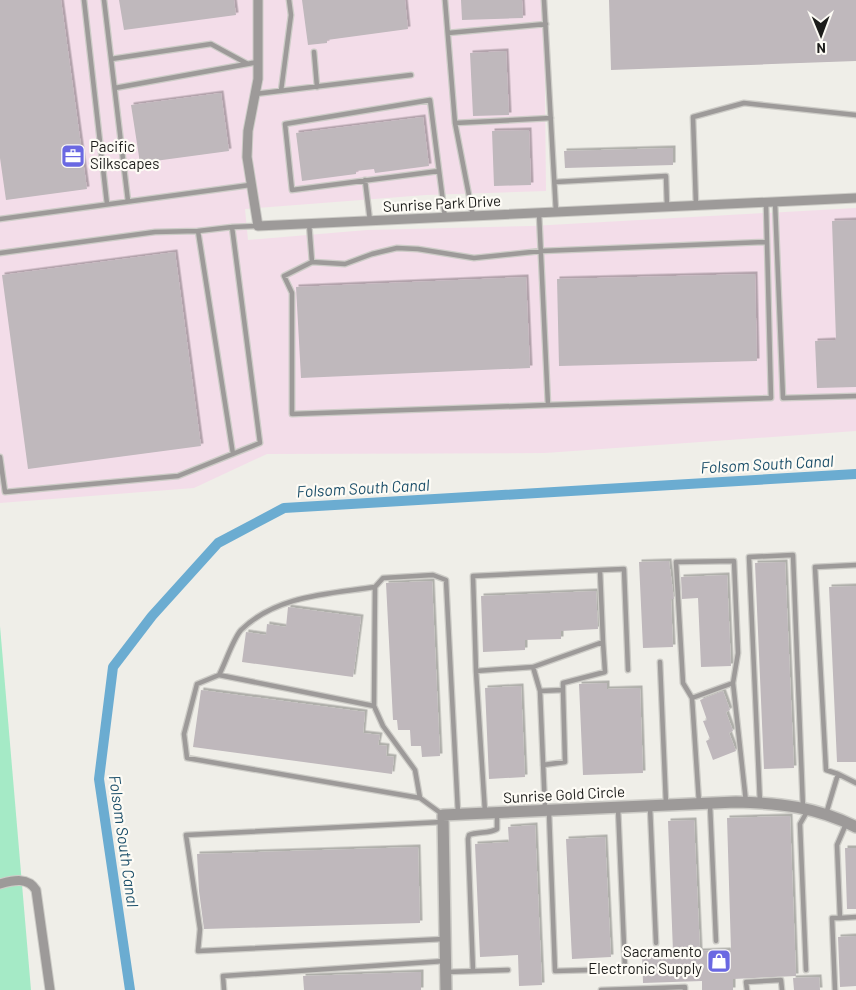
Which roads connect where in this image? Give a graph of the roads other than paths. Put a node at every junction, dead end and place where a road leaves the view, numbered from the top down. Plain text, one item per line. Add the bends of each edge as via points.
1 (84, 0) edge
2 (104, 0) edge
3 (258, 0) edge
4 (267, 0) edge
5 (288, 0) edge
6 (445, 0) edge
7 (544, 0) edge
8 (546, 24) junction
9 (448, 33) junction
10 (314, 52) dead end
11 (111, 59) junction
12 (258, 62) junction
13 (247, 64) junction
14 (411, 75) dead end
15 (317, 87) junction
16 (115, 88) junction
17 (281, 91) junction
18 (255, 94) junction
19 (856, 115) edge
20 (551, 118) junction
21 (454, 123) junction
22 (439, 171) junction
23 (365, 180) junction
24 (554, 182) junction
25 (250, 185) junction
26 (856, 198) edge
27 (128, 202) junction
28 (770, 203) junction
29 (107, 204) junction
30 (696, 206) junction
31 (666, 207) junction
32 (556, 212) junction
33 (539, 213) junction
34 (473, 216) junction
35 (445, 217) junction
36 (0, 219) edge
37 (370, 221) junction
38 (309, 223) junction
39 (258, 226) junction
40 (232, 227) junction
41 (198, 231) junction
42 (767, 242) junction
43 (541, 251) junction
44 (0, 253) edge
45 (312, 262) junction
46 (856, 396) edge
47 (548, 406) junction
48 (234, 454) junction
49 (0, 457) edge
50 (856, 565) edge
51 (600, 570) junction
52 (375, 587) junction
53 (603, 642) junction
54 (660, 662) dead end
55 (533, 667) junction
56 (628, 670) dead end
57 (476, 671) junction
58 (219, 676) junction
59 (733, 684) junction
60 (563, 690) junction
61 (540, 691) junction
62 (692, 698) junction
63 (374, 706) junction
64 (543, 765) junction
65 (838, 774) junction
66 (856, 783) edge
67 (420, 798) junction
68 (746, 803) junction
69 (760, 803) junction
70 (704, 804) junction
71 (650, 806) junction
72 (666, 806) junction
73 (618, 808) junction
74 (806, 808) junction
75 (547, 811) junction
76 (485, 813) junction
77 (497, 813) junction
78 (826, 814) junction
79 (458, 815) junction
80 (444, 819) junction
81 (851, 825) edge
82 (0, 884) edge
83 (856, 917) edge
84 (840, 918) junction
85 (444, 939) junction
86 (716, 941) dead end
87 (656, 943) dead end
88 (446, 967) junction
89 (508, 970) dead end
90 (806, 970) dead end
91 (473, 971) junction
92 (50, 990) edge
93 (224, 990) edge
94 (446, 990) edge
95 (602, 990) edge
96 (685, 990) edge
97 (747, 990) edge
98 (782, 990) edge
99 (835, 990) edge

1 - 29 lane
2 - 11 lane
3 - 4 lane
3 - 12 street
5 - 17 lane via 291,15
6 - 9 lane
7 - 8 lane
8 - 9 lane
8 - 20 lane
9 - 21 lane
10 - 15 lane
11 - 13 lane via 211,44
11 - 16 lane
12 - 13 lane
12 - 18 street
13 - 16 lane
14 - 15 lane
15 - 17 lane
16 - 27 lane
17 - 18 lane
18 - 25 street via 247,144
19 - 30 lane via 744,103 693,117
20 - 21 lane
20 - 24 lane
21 - 34 lane
22 - 23 lane
22 - 23 lane via 430,100 285,124 292,190
22 - 35 lane
23 - 37 lane
24 - 31 lane via 666,176
24 - 32 lane
25 - 27 lane
25 - 39 street
26 - 28 street, Sunrise Park Drive
27 - 29 lane
28 - 30 street, Sunrise Park Drive
28 - 42 lane
28 - 46 lane via 783,398
29 - 36 lane
30 - 31 street, Sunrise Park Drive
31 - 32 street, Sunrise Park Drive
32 - 33 street, Sunrise Park Drive
33 - 34 street, Sunrise Park Drive
33 - 43 lane
34 - 35 street, Sunrise Park Drive
35 - 37 street, Sunrise Park Drive
37 - 38 street, Sunrise Park Drive
38 - 39 street, Sunrise Park Drive
38 - 45 lane
39 - 40 lane
40 - 41 lane
40 - 48 lane via 260,443
41 - 44 lane via 155,232
41 - 48 lane
42 - 43 lane
42 - 47 lane via 771,398
43 - 45 lane via 474,258 397,248 345,264
43 - 47 lane
45 - 47 lane via 284,276 292,293 292,414
48 - 49 lane via 178,476 5,492
50 - 65 lane via 815,566 826,770
51 - 53 lane
51 - 56 lane via 624,569
51 - 57 lane via 473,576
52 - 58 lane via 300,598 269,610 240,631
52 - 63 lane
52 - 79 lane via 382,578 433,575 446,580
53 - 55 lane
53 - 60 lane via 604,672 563,683
54 - 72 lane
55 - 57 lane
55 - 61 lane
57 - 76 lane
58 - 63 lane
58 - 67 lane via 197,684 184,734 187,758
59 - 62 lane
59 - 62 lane via 738,653 734,561 676,562 683,682
59 - 68 lane
60 - 61 lane
60 - 64 lane via 565,762
61 - 64 lane
62 - 70 lane
63 - 67 lane via 383,726 415,770
64 - 75 lane
65 - 66 lane
65 - 78 lane
67 - 80 lane
68 - 69 street, Sunrise Gold Circle
68 - 70 street, Sunrise Gold Circle
69 - 74 street, Sunrise Gold Circle
69 - 74 lane via 749,556 793,555
70 - 72 street, Sunrise Gold Circle
70 - 86 lane
71 - 72 street, Sunrise Gold Circle
71 - 73 street, Sunrise Gold Circle
71 - 87 lane
73 - 75 street, Sunrise Gold Circle
73 - 75 lane via 625,969 555,971
74 - 78 street, Sunrise Gold Circle
74 - 90 lane via 800,824
75 - 77 street, Sunrise Gold Circle
76 - 77 street, Sunrise Gold Circle
76 - 79 street, Sunrise Gold Circle
77 - 91 lane via 497,828 474,833 468,839
78 - 81 street, Sunrise Gold Circle
79 - 80 street, Sunrise Gold Circle
80 - 85 street
80 - 85 lane via 186,835 200,929 198,951
81 - 84 lane via 837,845
82 - 92 street via 30,882 36,890
83 - 84 lane
84 - 99 lane via 832,918
85 - 88 street
88 - 91 lane
88 - 93 lane via 223,976
88 - 94 street
89 - 91 lane
95 - 96 lane via 685,986
97 - 98 lane via 746,982 781,980

